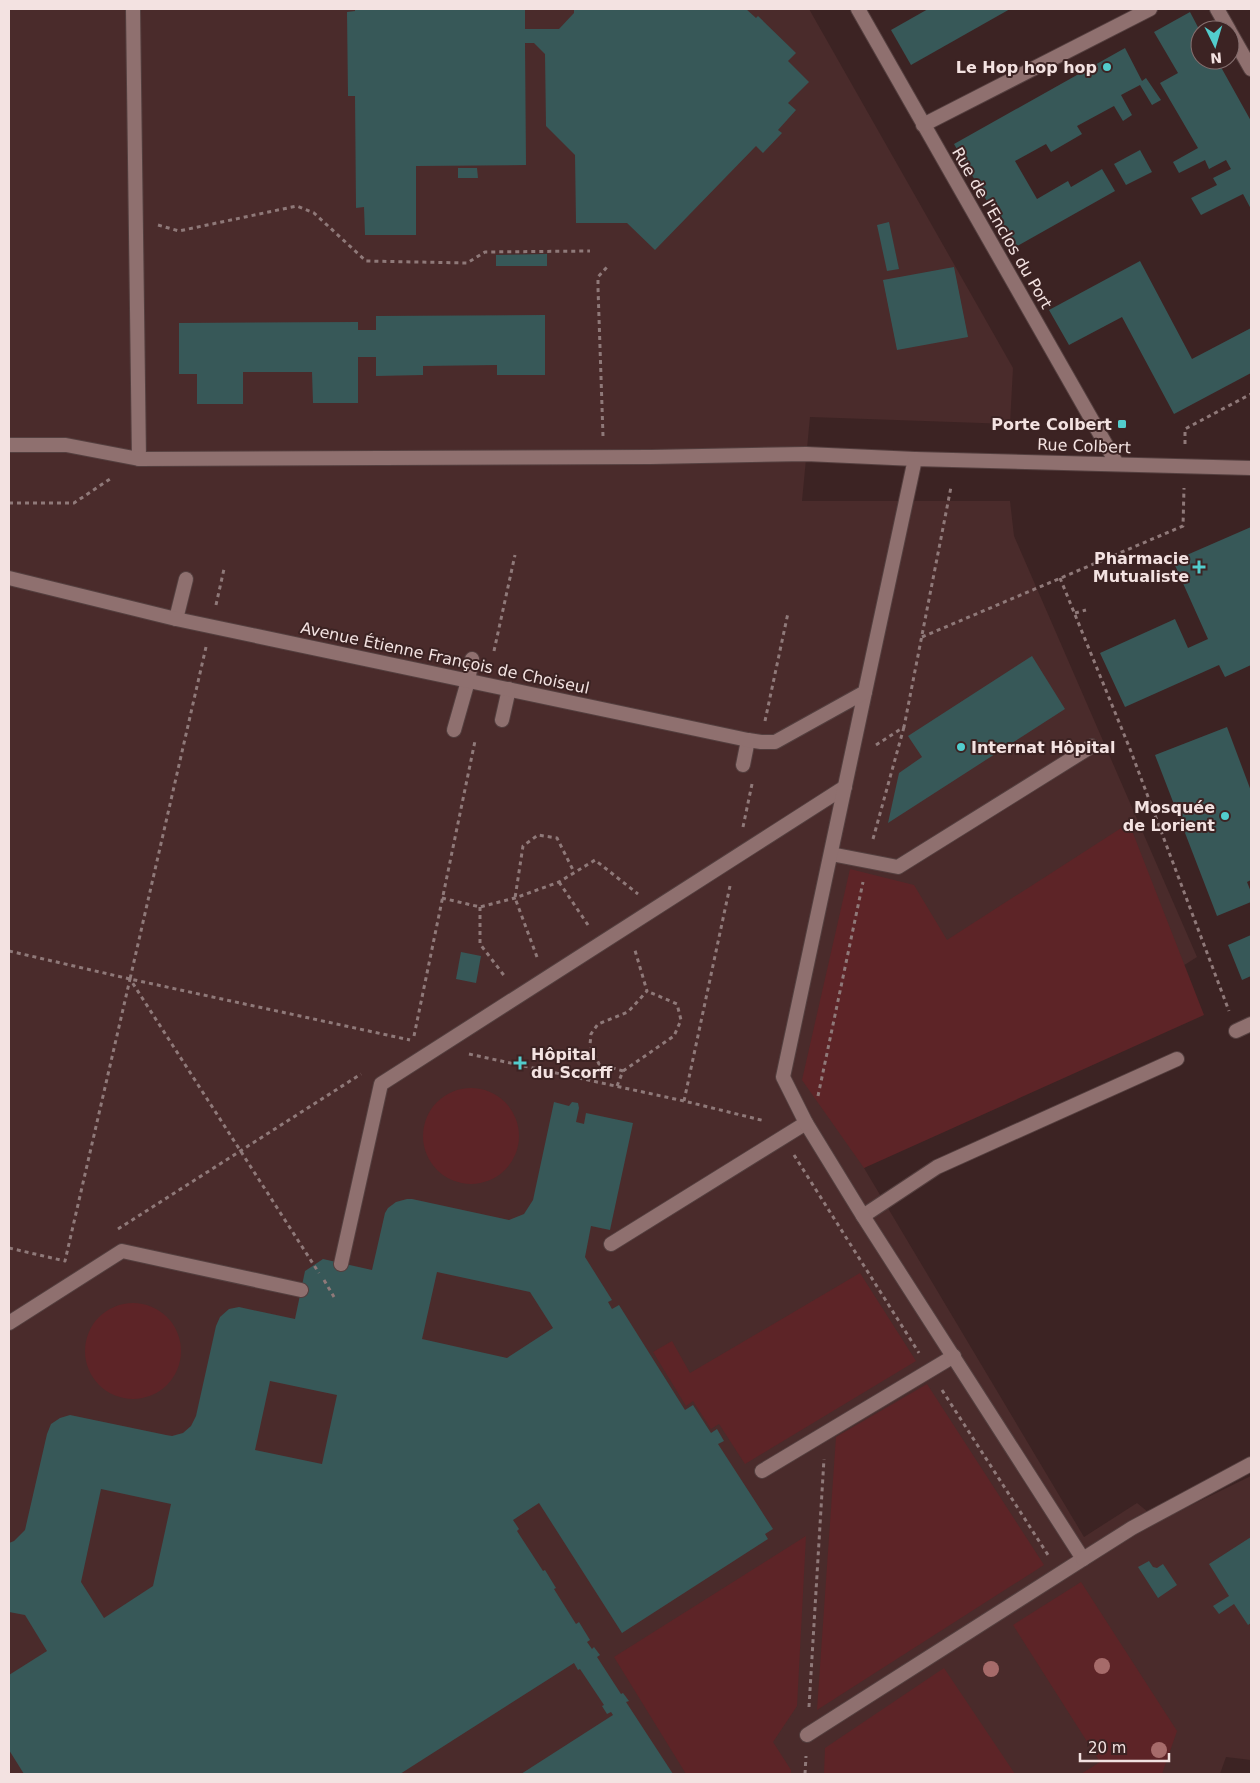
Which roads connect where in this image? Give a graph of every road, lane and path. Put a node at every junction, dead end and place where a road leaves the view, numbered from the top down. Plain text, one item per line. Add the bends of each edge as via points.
1 (133, 9) edge
2 (858, 9) edge
3 (1150, 9) edge
4 (1217, 9) edge
5 (1223, 20) edge
6 (1240, 50) edge
7 (1251, 69) edge
8 (923, 125) junction
9 (135, 224) junction
10 (590, 251) dead end
11 (607, 267) dead end
12 (1251, 394) edge
13 (9, 445) edge
14 (604, 456) junction
15 (139, 459) junction
16 (915, 459) junction
17 (1117, 464) junction
18 (1184, 466) junction
19 (1251, 468) edge
20 (951, 487) dead end
21 (9, 504) edge
22 (515, 555) dead end
23 (224, 569) dead end
24 (9, 578) edge
25 (1060, 578) junction
26 (186, 579) dead end
27 (1086, 610) dead end
28 (1075, 613) junction
29 (176, 619) junction
30 (211, 626) junction
31 (922, 637) junction
32 (472, 660) dead end
33 (468, 681) junction
34 (486, 685) junction
35 (509, 689) junction
36 (865, 692) junction
37 (502, 720) dead end
38 (904, 727) junction
39 (454, 730) dead end
40 (476, 733) dead end
41 (748, 740) junction
42 (1092, 746) dead end
43 (850, 762) junction
44 (743, 765) dead end
45 (845, 787) junction
46 (750, 824) dead end
47 (742, 829) dead end
48 (831, 854) junction
49 (867, 861) junction
50 (574, 872) junction
51 (559, 882) junction
52 (442, 898) junction
53 (515, 898) junction
54 (631, 900) dead end
55 (480, 907) junction
56 (628, 926) junction
57 (589, 927) dead end
58 (9, 951) edge
59 (545, 955) dead end
60 (515, 975) dead end
61 (130, 979) junction
62 (647, 991) junction
63 (1251, 1024) edge
64 (1236, 1031) joint
65 (421, 1036) dead end
66 (413, 1041) junction
67 (446, 1042) junction
68 (406, 1045) dead end
69 (1178, 1059) dead end
70 (368, 1069) dead end
71 (622, 1071) junction
72 (617, 1086) junction
73 (799, 1110) junction
74 (806, 1123) junction
75 (782, 1138) junction
76 (241, 1150) junction
77 (863, 1216) junction
78 (111, 1233) dead end
79 (611, 1244) dead end
80 (9, 1248) edge
81 (73, 1256) dead end
82 (65, 1260) junction
83 (341, 1264) dead end
84 (57, 1266) dead end
85 (301, 1290) dead end
86 (334, 1297) dead end
87 (9, 1322) edge
88 (954, 1356) junction
89 (930, 1370) junction
90 (826, 1433) junction
91 (1251, 1464) edge
92 (762, 1471) dead end
93 (1083, 1559) junction
94 (1060, 1574) junction
95 (807, 1735) junction
96 (805, 1774) edge

1 - 9 street
2 - 8 street, Rue de l'Enclos du Port
3 - 8 street
4 - 5 street
6 - 7 street
8 - 17 street, Rue de l'Enclos du Port
9 - 10 path via 152,224 179,231 297,206 314,213 366,262 467,263 485,252
9 - 15 street
11 - 14 path via 598,277
12 - 18 path via 1185,428
13 - 15 street, Rue Colbert via 66,445
14 - 15 street, Rue Colbert
14 - 16 street, Rue Colbert via 806,454
15 - 21 path via 74,503
16 - 17 street, Rue Colbert
16 - 36 street
17 - 18 street, Rue Colbert
18 - 19 street, Rue Colbert
18 - 25 path via 1183,526
20 - 31 path
22 - 34 path
23 - 30 path
24 - 29 street, Avenue Étienne François de Choiseul
25 - 28 path
25 - 31 path
26 - 29 street
27 - 28 path
28 - 64 path
29 - 30 street, Avenue Étienne François de Choiseul
30 - 33 street, Avenue Étienne François de Choiseul
30 - 61 path
31 - 38 path
32 - 33 street
33 - 34 street, Avenue Étienne François de Choiseul
33 - 39 street
34 - 35 street, Avenue Étienne François de Choiseul
35 - 37 street
35 - 41 street, Avenue Étienne François de Choiseul
36 - 41 street, Avenue Étienne François de Choiseul via 775,742
36 - 43 street
38 - 43 path
38 - 49 path
40 - 52 path
41 - 44 street
42 - 49 street via 898,867
43 - 45 street
45 - 48 street
45 - 56 street
46 - 47 path
48 - 49 street
48 - 73 street via 783,1077
49 - 73 path via 818,1098
50 - 51 path
50 - 53 path via 557,838 538,835 523,846
50 - 54 path via 595,860 639,895
51 - 53 path
51 - 57 path
52 - 55 path
52 - 66 path
53 - 55 path
53 - 59 path via 538,960
55 - 60 path via 480,944 507,980
56 - 62 path
56 - 67 street
58 - 61 path
61 - 66 path
61 - 76 path
61 - 82 path
62 - 71 path via 628,1012 598,1024 591,1034 590,1044 599,1064
62 - 71 path via 677,1004 681,1020 674,1036
63 - 64 street
65 - 66 path
66 - 68 path
67 - 72 path via 451,1050
67 - 83 street via 381,1084
69 - 77 street via 937,1167
70 - 76 path
71 - 72 path
72 - 75 path via 773,1123
73 - 74 street
74 - 75 street
74 - 77 street
75 - 79 street
75 - 89 path
76 - 78 path
76 - 86 path
77 - 88 street
80 - 82 path
81 - 82 path
82 - 84 path
85 - 87 street via 122,1251
88 - 89 street
88 - 93 street
89 - 90 street
89 - 94 path
90 - 92 street
90 - 95 path
91 - 93 street via 1132,1528
93 - 94 street
94 - 95 street
95 - 96 path

